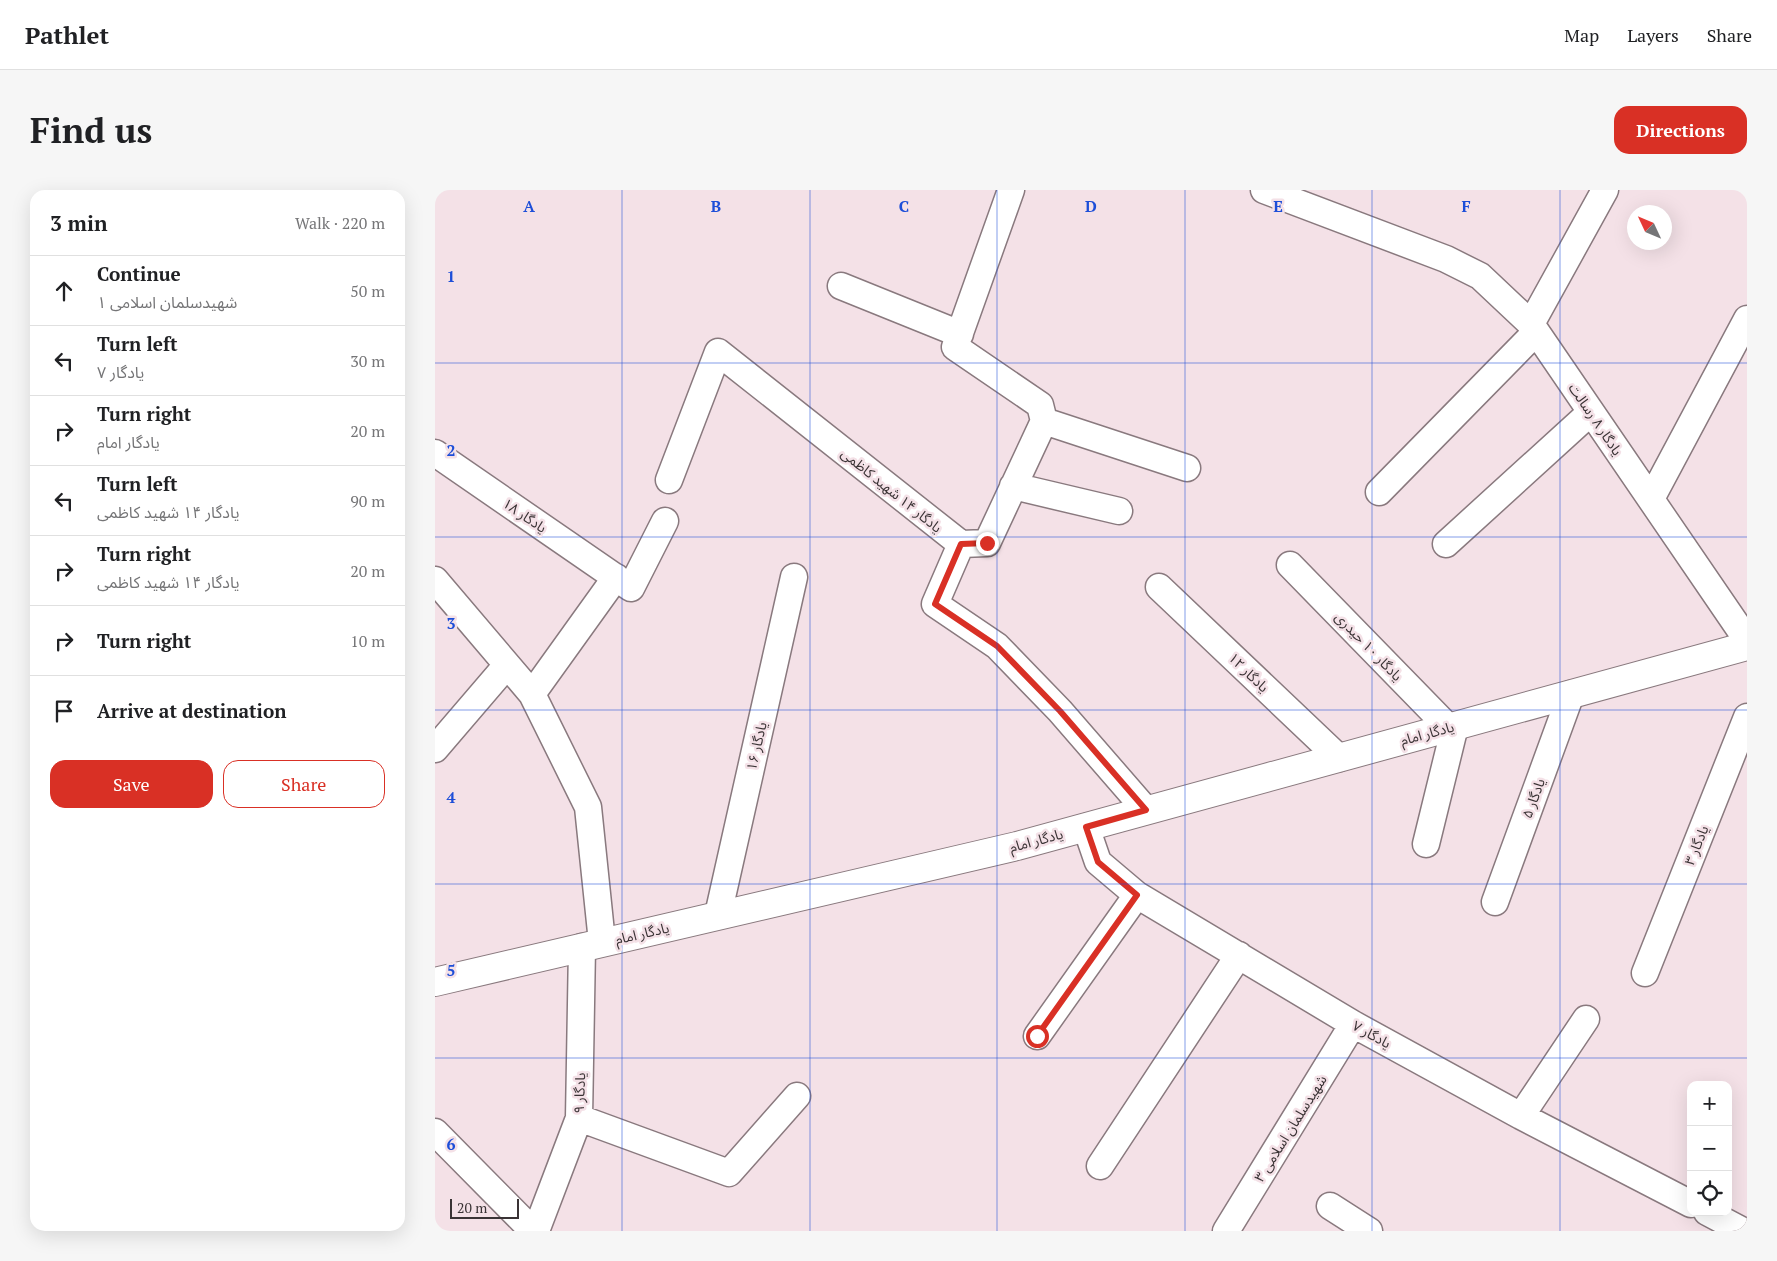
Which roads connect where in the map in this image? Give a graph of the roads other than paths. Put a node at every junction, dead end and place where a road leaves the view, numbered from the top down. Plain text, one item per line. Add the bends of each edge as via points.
1 (1011, 190) edge
2 (1264, 190) edge
3 (1605, 190) edge
4 (841, 286) dead end
5 (1747, 320) edge
6 (1534, 328) junction
7 (960, 334) junction
8 (1591, 412) junction
9 (1044, 421) junction
10 (435, 453) edge
11 (1187, 468) dead end
12 (669, 480) dead end
13 (1013, 486) junction
14 (1379, 492) dead end
15 (1651, 499) junction
16 (1119, 511) dead end
17 (665, 521) dead end
18 (961, 544) junction
19 (1446, 544) dead end
20 (1290, 565) dead end
21 (616, 577) junction
22 (795, 577) dead end
23 (435, 580) edge
24 (1159, 587) dead end
25 (1747, 640) edge
26 (1747, 646) edge
27 (507, 665) junction
28 (532, 694) junction
29 (1571, 694) junction
30 (1747, 717) edge
31 (1452, 727) junction
32 (435, 749) edge
33 (1339, 758) junction
34 (1146, 810) junction
35 (1086, 827) junction
36 (1426, 844) dead end
37 (1137, 895) junction
38 (1495, 902) dead end
39 (718, 915) junction
40 (592, 945) junction
41 (1239, 955) junction
42 (1645, 973) dead end
43 (435, 982) edge
44 (1586, 1019) dead end
45 (1353, 1024) junction
46 (1037, 1036) dead end
47 (797, 1096) dead end
48 (1521, 1116) junction
49 (579, 1118) junction
50 (435, 1132) edge
51 (1099, 1166) dead end
52 (1687, 1202) edge
53 (1330, 1206) dead end
54 (1715, 1216) edge
55 (534, 1231) edge
56 (1226, 1231) edge
57 (1369, 1231) edge
58 (1743, 1231) edge

1 - 7 street
2 - 6 street, یادگار ۸ رسالت via 1446,259 1480,276
3 - 6 street
4 - 7 street
5 - 15 street
6 - 8 street, یادگار ۸ رسالت
6 - 14 street
7 - 9 street via 955,347 1039,405
8 - 15 street, یادگار ۸ رسالت
8 - 19 street
9 - 11 street
9 - 13 street
10 - 21 street, یادگار ۱۸
12 - 18 street, یادگار ۱۴ شهید کاظمی via 718,352
13 - 16 street
13 - 18 street via 987,543
15 - 25 street, یادگار ۸ رسالت
17 - 21 street, یادگار ۱۸ via 631,588
18 - 34 street via 935,604 997,646 1060,711
20 - 31 street, یادگار ۱۰ حیدری
21 - 28 street
22 - 39 street, یادگار ۱۶
23 - 27 street, یادگار ۹
24 - 33 street, یادگار ۱۲
26 - 29 main road, یادگار امام
27 - 28 street, یادگار ۹
27 - 32 street
28 - 40 street, یادگار ۹ via 589,807
29 - 31 main road, یادگار امام
29 - 38 street, یادگار ۵
30 - 42 street, یادگار ۳
31 - 33 main road, یادگار امام
31 - 36 street
33 - 34 main road, یادگار امام
34 - 35 main road, یادگار امام
35 - 37 street, یادگار ۷ via 1098,862
35 - 39 main road, یادگار امام
37 - 41 street, یادگار ۷
37 - 46 street
39 - 40 main road, یادگار امام
40 - 43 main road, یادگار امام
40 - 49 street, یادگار ۹
41 - 45 street, یادگار ۷
41 - 51 street
44 - 48 street
45 - 48 street, یادگار ۷
45 - 56 street, شهیدسلمان اسلامی ۳
47 - 49 street via 729,1173
48 - 52 street, یادگار ۷
49 - 55 street, یادگار ۹
50 - 55 street
53 - 57 street
54 - 58 street

